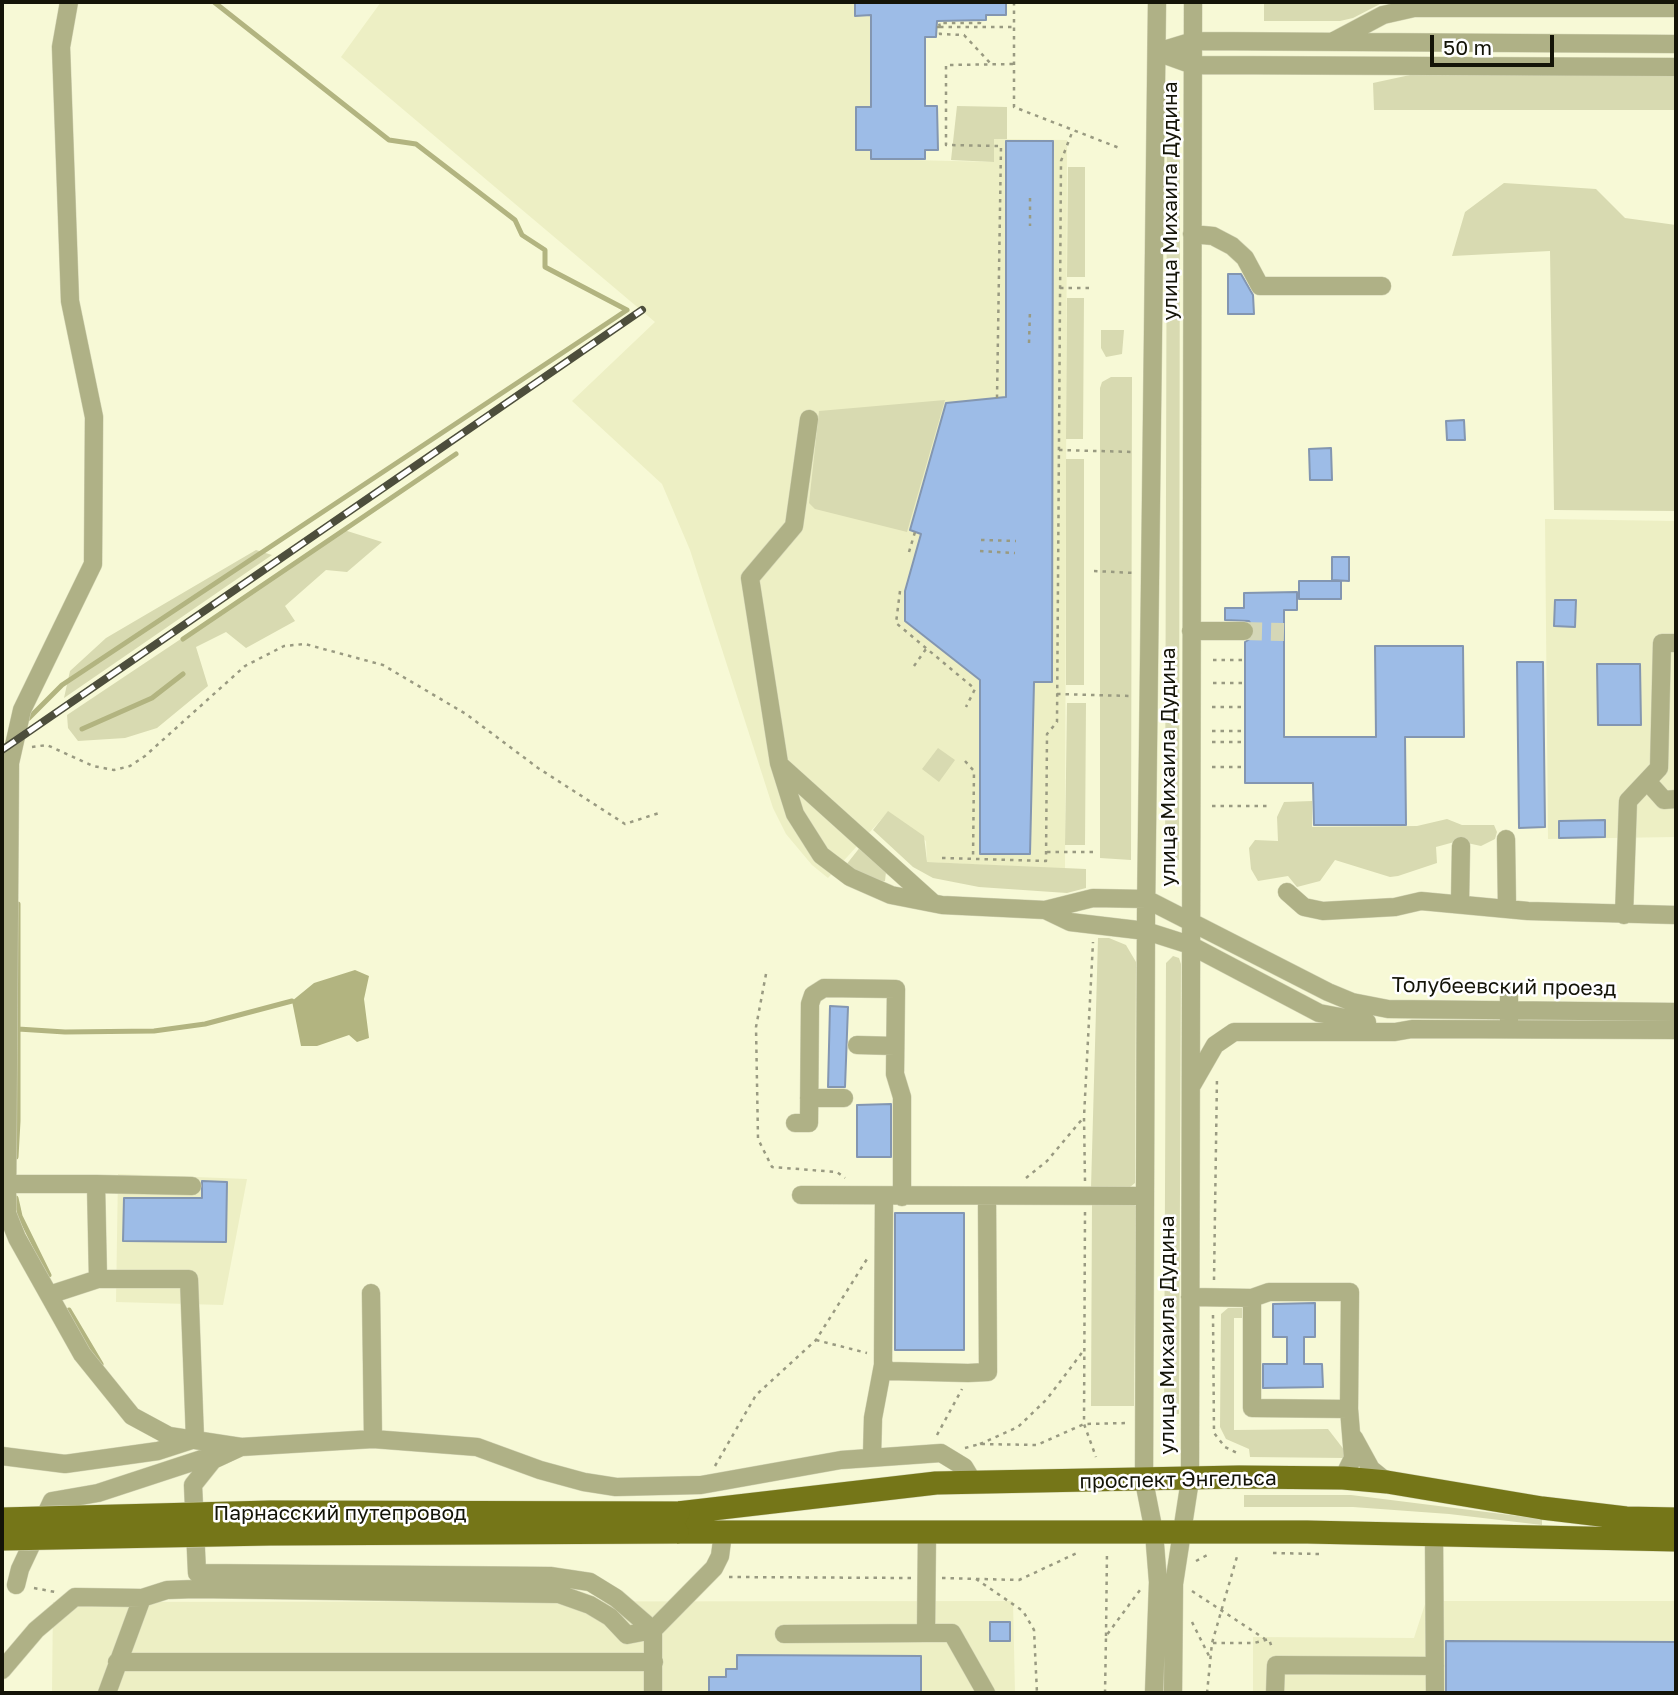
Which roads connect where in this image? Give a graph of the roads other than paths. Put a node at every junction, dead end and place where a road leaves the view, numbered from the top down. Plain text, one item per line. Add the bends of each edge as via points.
1 (69, 2) edge
2 (1157, 2) edge
3 (1193, 2) edge
4 (1676, 8) edge
5 (1193, 41) junction
6 (1331, 43) junction
7 (1676, 44) edge
8 (1157, 52) junction
9 (1193, 65) junction
10 (1676, 67) edge
11 (1192, 234) junction
12 (1382, 286) dead end
13 (809, 419) dead end
14 (1191, 631) junction
15 (1244, 631) tunnel mouth
16 (1676, 643) edge
17 (6, 762) edge
18 (779, 763) junction
19 (1647, 781) junction
20 (1676, 799) edge
21 (1506, 839) dead end
22 (1461, 846) dead end
23 (1287, 892) dead end
24 (1146, 899) junction
25 (932, 902) junction
26 (1460, 903) junction
27 (1507, 907) junction
28 (1045, 910) junction
29 (1624, 915) junction
30 (1676, 915) edge
31 (1189, 920) junction
32 (1146, 931) junction
33 (1190, 945) junction
34 (1509, 991) dead end
35 (1676, 1012) edge
36 (1509, 1021) junction
37 (1412, 1029) junction
38 (1676, 1030) edge
39 (858, 1045) dead end
40 (895, 1046) junction
41 (1190, 1088) junction
42 (809, 1098) junction
43 (844, 1098) dead end
44 (795, 1123) dead end
45 (7, 1184) junction
46 (96, 1184) junction
47 (192, 1186) dead end
48 (801, 1195) dead end
49 (1145, 1196) junction
50 (885, 1197) junction
51 (995, 1197) junction
52 (98, 1279) junction
53 (371, 1293) dead end
54 (49, 1295) junction
55 (1190, 1297) junction
56 (1252, 1298) junction
57 (882, 1361) junction
58 (1349, 1409) junction
59 (1352, 1431) junction
60 (195, 1438) junction
61 (373, 1439) junction
62 (241, 1447) junction
63 (2, 1456) edge
64 (872, 1456) junction
65 (1343, 1478) junction
66 (1190, 1480) junction
67 (1144, 1481) junction
68 (973, 1482) junction
69 (1387, 1482) junction
70 (2, 1519) edge
71 (1676, 1519) edge
72 (677, 1523) junction
73 (927, 1531) junction
74 (1154, 1532) junction
75 (1180, 1532) junction
76 (723, 1533) junction
77 (1434, 1534) junction
78 (2, 1539) edge
79 (1676, 1540) edge
80 (196, 1581) junction
81 (16, 1585) road end
82 (142, 1598) junction
83 (653, 1630) junction
84 (926, 1633) junction
85 (784, 1634) dead end
86 (117, 1662) junction
87 (653, 1662) junction
88 (1435, 1666) junction
89 (2, 1670) edge
90 (107, 1693) edge
91 (653, 1693) edge
92 (986, 1693) edge
93 (1154, 1693) edge
94 (1173, 1693) edge
95 (1276, 1693) edge
96 (1435, 1693) edge

1 - 17 street via 61,47 70,301 94,417 93,564 22,710
2 - 8 street, улица Михаила Дудина
3 - 5 street, улица Михаила Дудина
4 - 6 street via 1414,8 1383,15
5 - 6 street
5 - 8 street
5 - 9 street, улица Михаила Дудина
6 - 7 street
8 - 9 street
8 - 24 street, улица Михаила Дудина
9 - 10 street
9 - 11 street, улица Михаила Дудина
11 - 12 street via 1213,236 1232,246 1245,258 1259,286
11 - 14 street, улица Михаила Дудина
13 - 18 street via 794,526 750,578
14 - 15 street
14 - 31 street, улица Михаила Дудина
16 - 19 street via 1662,643 1659,768
17 - 45 street
18 - 25 street
18 - 25 street via 795,814 821,855 850,877 891,895
19 - 20 street via 1664,800
19 - 29 street via 1628,801
21 - 27 street
22 - 26 street
23 - 26 street via 1304,907 1323,911 1421,901
24 - 28 street via 1093,898
24 - 31 street, Толубеевский проезд
24 - 32 street, улица Михаила Дудина
25 - 28 street
26 - 27 street
27 - 29 street
28 - 32 street, Толубеевский проезд via 1070,922
29 - 30 street
31 - 33 street, улица Михаила Дудина
31 - 36 street, Толубеевский проезд via 1352,1002
32 - 33 street, Толубеевский проезд
32 - 49 street, улица Михаила Дудина
33 - 37 street, Толубеевский проезд via 1320,1013
33 - 41 street, улица Михаила Дудина
34 - 36 street
35 - 36 street, Толубеевский проезд
36 - 37 street, Толубеевский проезд
36 - 38 street, Толубеевский проезд
37 - 41 street, Толубеевский проезд via 1234,1032 1215,1045
39 - 40 street
40 - 42 street via 896,989 817,990 810,1004
40 - 50 street via 895,1074 902,1097
41 - 55 street, улица Михаила Дудина
42 - 43 street
42 - 44 street via 809,1123
45 - 46 street
45 - 54 street via 7,1213
46 - 47 street
46 - 52 street
48 - 50 street
49 - 51 street
49 - 67 street, улица Михаила Дудина
50 - 51 street
50 - 57 street
51 - 57 street via 988,1372 889,1371
52 - 54 street
52 - 60 street via 189,1279
53 - 61 street
54 - 60 street via 82,1354 132,1416 169,1436
55 - 56 street
55 - 66 street, улица Михаила Дудина
56 - 58 street via 1252,1408
56 - 58 street via 1269,1292 1350,1292
57 - 64 street
58 - 59 street
59 - 65 street via 1353,1458
59 - 69 street via 1371,1469
60 - 62 street
60 - 63 street via 158,1451 65,1464
61 - 62 street
61 - 64 street via 477,1447 540,1470 616,1487 701,1485
62 - 80 street via 213,1460 193,1485
62 - 81 street via 98,1493 52,1501
64 - 68 street via 933,1453 964,1466
65 - 66 main road, проспект Энгельса
65 - 69 main road, проспект Энгельса
66 - 67 main road, проспект Энгельса
66 - 75 street, улица Михаила Дудина
67 - 68 main road, проспект Энгельса
67 - 74 street, улица Михаила Дудина
68 - 72 main road, проспект Энгельса via 936,1483
69 - 71 main road, проспект Энгельса via 1542,1508
70 - 72 main road, Парнасский путепровод, bridge via 270,1512
72 - 76 main road
72 - 78 main road, Парнасский путепровод, bridge
73 - 74 main road
73 - 76 main road
73 - 84 street
74 - 75 main road
74 - 93 street, улица Михаила Дудина via 1158,1582
75 - 77 main road
75 - 94 street, улица Михаила Дудина via 1174,1584
76 - 83 street via 714,1569
77 - 79 main road
77 - 88 street
80 - 82 street
80 - 83 street via 550,1576 590,1582
82 - 86 street
82 - 89 street via 75,1597 36,1630
83 - 87 street
84 - 85 street
84 - 92 street via 952,1633
86 - 87 street
86 - 90 street
87 - 91 street
88 - 95 street via 1276,1665
88 - 96 street

